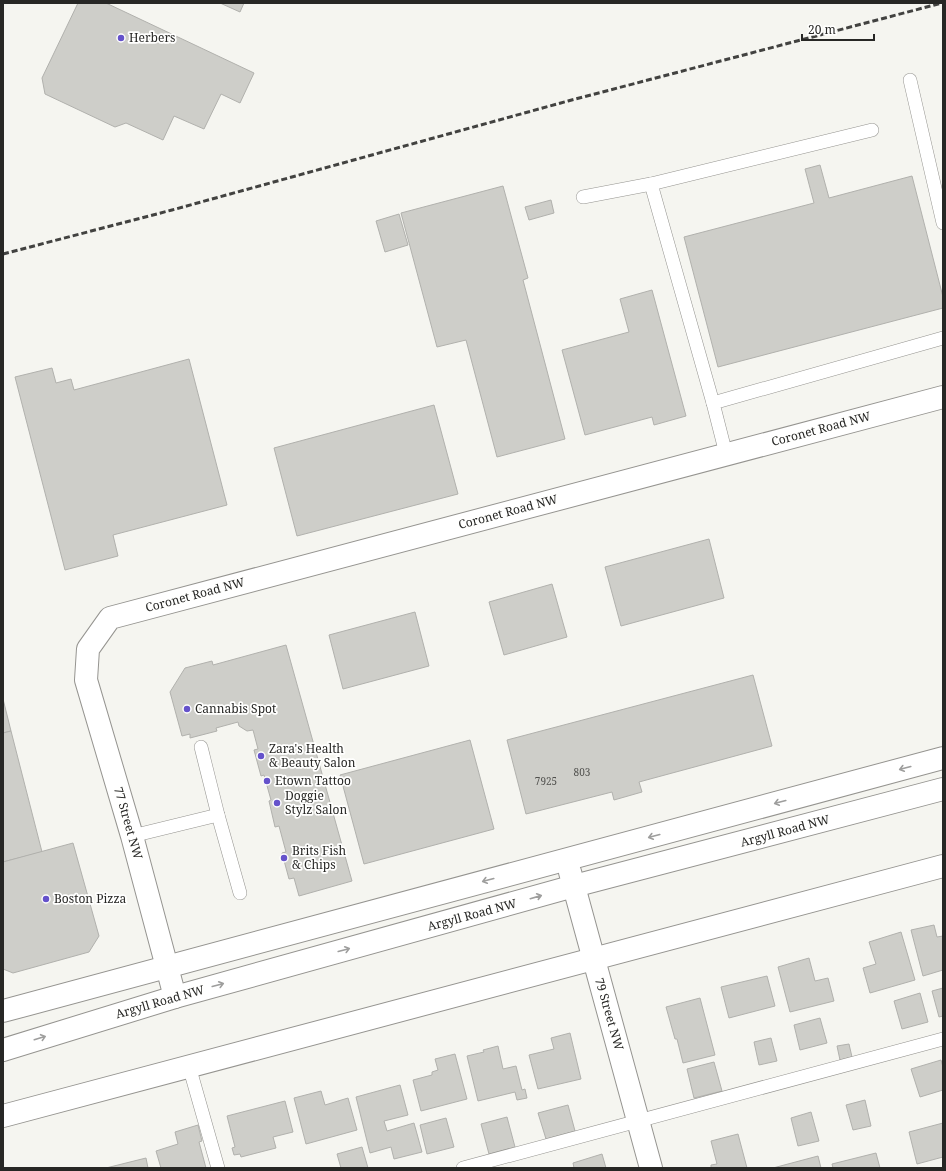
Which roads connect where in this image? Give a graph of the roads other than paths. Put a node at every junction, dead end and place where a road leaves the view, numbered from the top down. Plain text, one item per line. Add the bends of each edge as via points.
1 (910, 80) dead end
2 (872, 130) dead end
3 (651, 184) junction
4 (583, 197) dead end
5 (943, 223) edge
6 (943, 338) edge
7 (943, 397) edge
8 (713, 403) junction
9 (726, 454) junction
10 (88, 649) joint
11 (201, 747) dead end
12 (943, 758) edge
13 (943, 789) edge
14 (218, 815) junction
15 (132, 836) junction
16 (567, 859) junction
17 (943, 866) edge
18 (574, 886) junction
19 (240, 893) dead end
20 (594, 960) junction
21 (167, 967) junction
22 (175, 997) junction
23 (3, 1010) edge
24 (943, 1039) edge
25 (3, 1050) edge
26 (189, 1066) junction
27 (3, 1116) edge
28 (639, 1120) junction
29 (218, 1168) edge
30 (463, 1168) edge
31 (651, 1168) edge

1 - 5 lane
2 - 3 lane
3 - 4 lane
3 - 8 lane
6 - 8 lane
7 - 9 street, Coronet Road NW
8 - 9 lane
9 - 10 street, Coronet Road NW via 110,618
10 - 15 street, 77 Street NW via 86,680
11 - 14 lane
12 -> 16 street
13 - 18 street, Argyll Road NW
14 - 15 lane
14 - 19 lane
15 - 21 street, 77 Street NW
16 - 18 street, 79 Street NW
16 -> 21 street
17 - 20 street
18 - 20 street, 79 Street NW
22 -> 18 street, Argyll Road NW
20 - 26 street
20 - 28 street, 79 Street NW
21 - 22 street, 77 Street NW
21 - 23 street
25 -> 22 street, Argyll Road NW
24 - 28 lane
26 - 27 street
26 - 29 lane
28 - 30 lane
28 - 31 street, 79 Street NW

